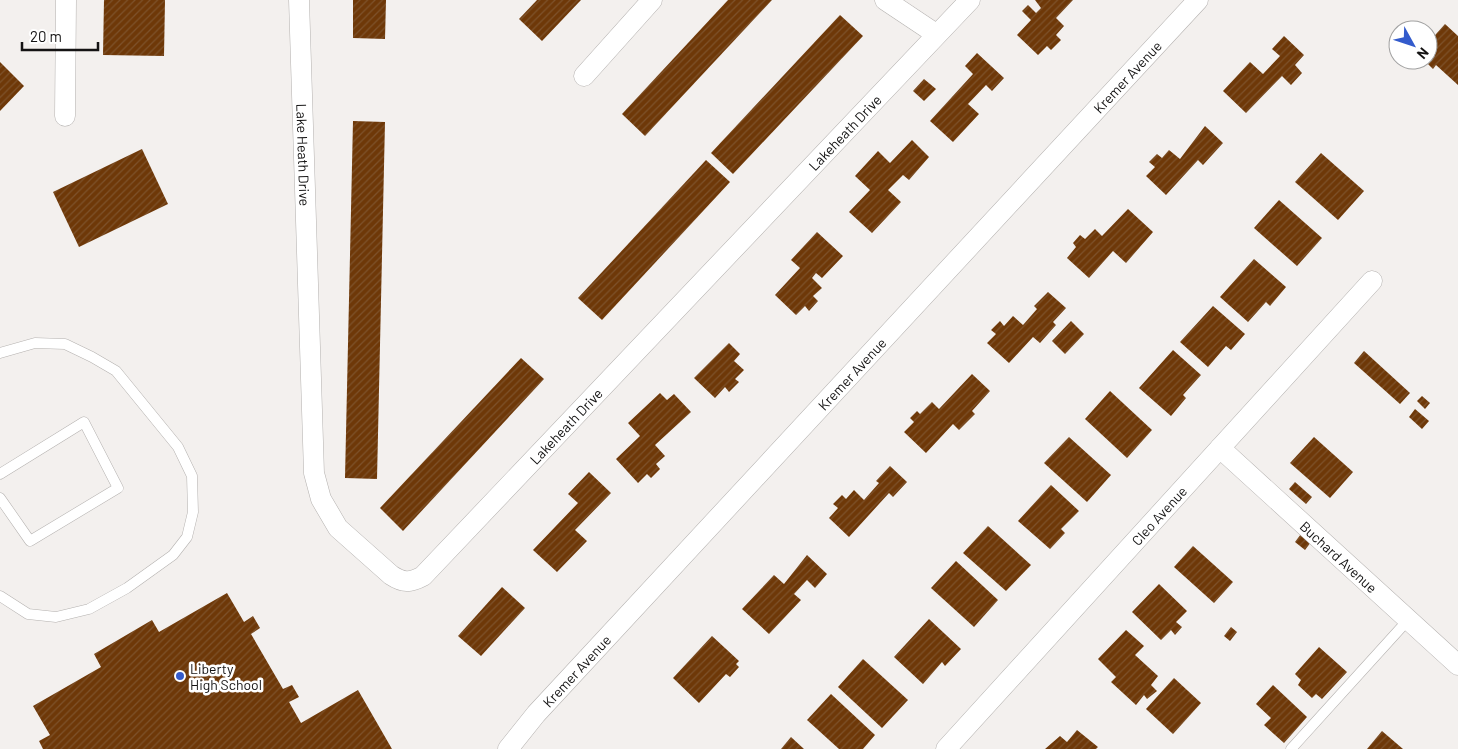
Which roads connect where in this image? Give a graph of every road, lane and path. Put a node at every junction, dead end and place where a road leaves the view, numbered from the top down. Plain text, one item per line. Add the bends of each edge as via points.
1 (66, 0) edge
2 (300, 0) edge
3 (652, 0) edge
4 (885, 0) edge
5 (970, 0) edge
6 (1198, 0) edge
7 (936, 34) junction
8 (584, 76) dead end
9 (65, 116) dead end
10 (1372, 281) dead end
11 (309, 310) joint
12 (0, 352) edge
13 (1220, 448) junction
14 (0, 474) edge
15 (0, 498) edge
16 (0, 596) edge
17 (1408, 620) junction
18 (1458, 665) edge
19 (508, 749) edge
20 (946, 749) edge
21 (1291, 749) edge

1 - 9 street
2 - 11 street, Lake Heath Drive
3 - 8 street
4 - 7 street
5 - 7 street
6 - 19 street, Kremer Avenue via 536,714
7 - 11 street, Lakeheath Drive via 423,576 413,582 401,581 392,575 338,528 321,499 314,473
10 - 13 street, Cleo Avenue
12 - 16 lane via 35,343 64,344 116,371 178,447 192,476 193,512 187,537 173,555 127,588 89,609 56,617 28,614
13 - 17 street, Buchard Avenue
13 - 20 street, Cleo Avenue
14 - 15 lane via 84,422 118,488 30,541
17 - 18 street, Buchard Avenue
17 - 21 lane

